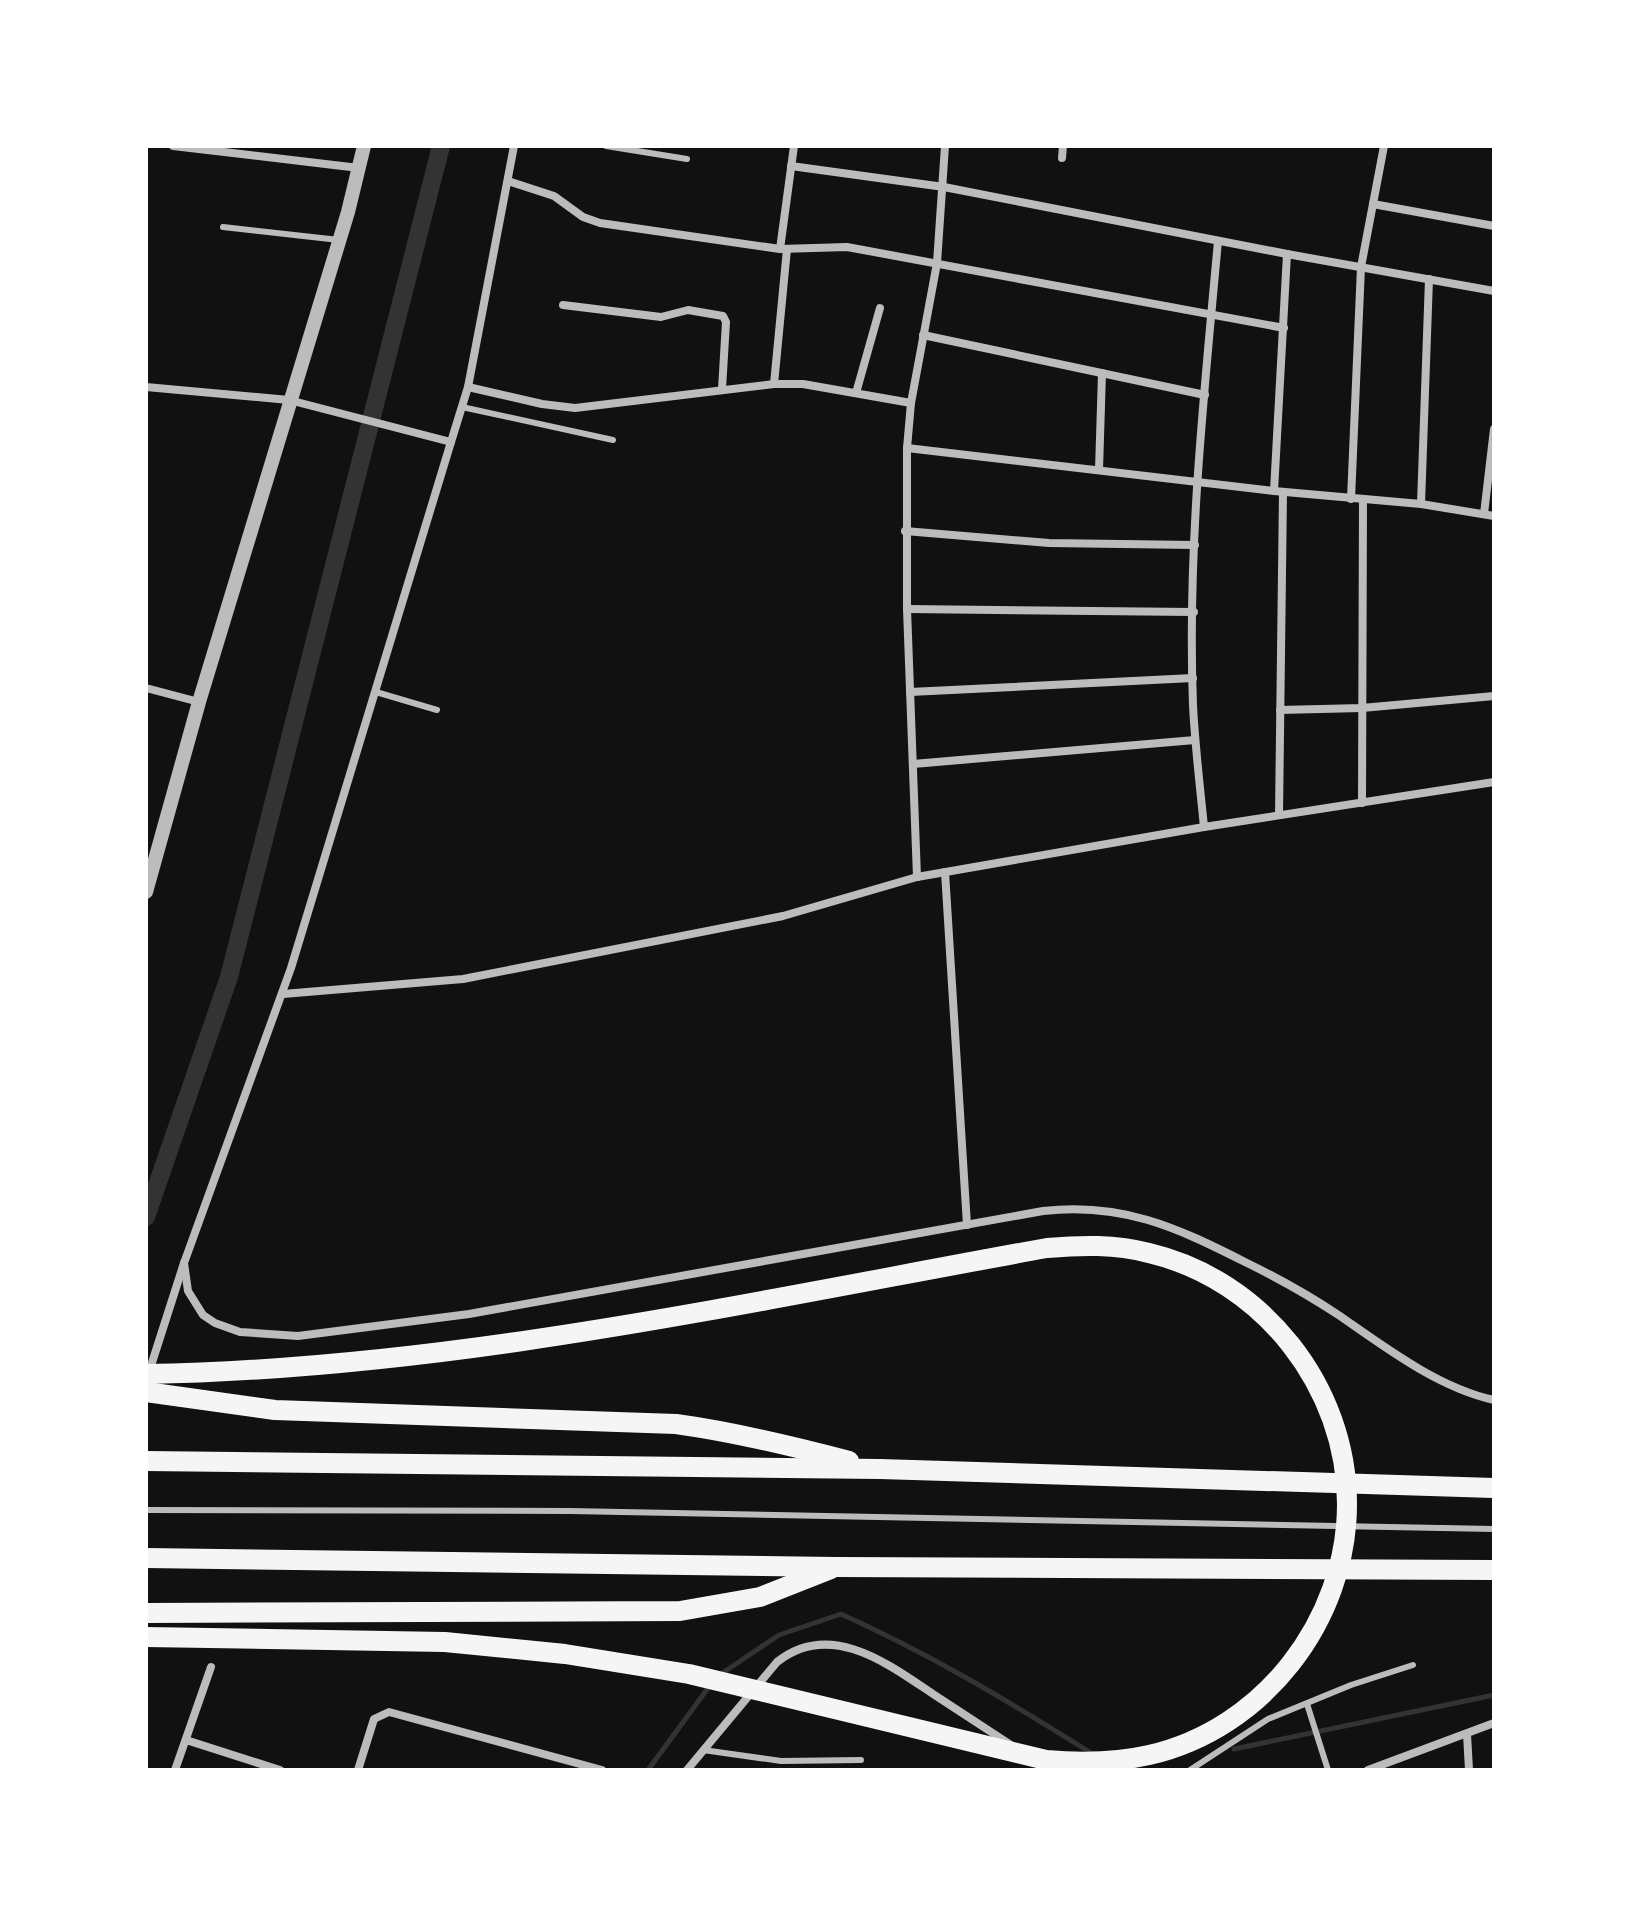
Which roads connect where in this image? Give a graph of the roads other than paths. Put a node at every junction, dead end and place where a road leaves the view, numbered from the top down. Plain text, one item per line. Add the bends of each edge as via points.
1 (173, 146) edge
2 (364, 146) edge
3 (514, 146) edge
4 (606, 146) edge
5 (794, 146) edge
6 (945, 146) edge
7 (1063, 146) edge
8 (1384, 146) edge
9 (1062, 158) dead end
10 (687, 159) dead end
11 (791, 166) junction
12 (359, 168) junction
13 (508, 181) junction
14 (944, 187) junction
15 (1373, 204) junction
16 (1494, 226) edge
17 (223, 227) dead end
18 (339, 240) junction
19 (1218, 241) junction
20 (783, 249) junction
21 (1287, 254) junction
22 (937, 263) junction
23 (1361, 267) junction
24 (1429, 279) junction
25 (1494, 291) edge
26 (563, 305) dead end
27 (880, 308) dead end
28 (1212, 314) junction
29 (1284, 328) junction
30 (923, 335) junction
31 (1102, 373) junction
32 (774, 384) junction
33 (146, 387) edge
34 (468, 387) junction
35 (722, 389) junction
36 (856, 393) junction
37 (1205, 395) junction
38 (289, 400) junction
39 (911, 403) junction
40 (462, 407) junction
41 (1494, 429) edge
42 (613, 440) dead end
43 (451, 442) junction
44 (907, 448) junction
45 (1099, 470) junction
46 (1197, 482) junction
47 (1279, 491) junction
48 (1351, 499) junction
49 (1363, 499) junction
50 (1421, 504) junction
51 (1484, 514) junction
52 (1494, 516) edge
53 (905, 531) junction
54 (1195, 545) junction
55 (907, 609) junction
56 (1194, 612) junction
57 (1193, 678) junction
58 (146, 688) edge
59 (376, 692) junction
60 (910, 692) junction
61 (1494, 696) edge
62 (199, 702) junction
63 (1362, 708) junction
64 (437, 710) dead end
65 (1280, 710) junction
66 (1195, 740) junction
67 (913, 764) junction
68 (1494, 782) edge
69 (1362, 803) junction
70 (1279, 815) junction
71 (1204, 827) junction
72 (945, 872) junction
73 (917, 877) junction
74 (146, 892) edge
75 (283, 994) junction
76 (967, 1225) junction
77 (184, 1263) junction
78 (146, 1374) edge
79 (146, 1380) edge
80 (146, 1392) edge
81 (1494, 1400) edge
82 (146, 1461) edge
83 (880, 1469) junction
84 (1494, 1488) edge
85 (146, 1510) edge
86 (1494, 1529) edge
87 (146, 1558) edge
88 (836, 1567) junction
89 (1494, 1570) edge
90 (146, 1613) edge
91 (146, 1637) edge
92 (1413, 1665) dead end
93 (211, 1667) dead end
94 (1307, 1704) junction
95 (1494, 1723) edge
96 (1467, 1734) junction
97 (186, 1740) junction
98 (703, 1750) junction
99 (861, 1760) dead end
100 (175, 1770) edge
101 (280, 1770) edge
102 (358, 1770) edge
103 (602, 1770) edge
104 (687, 1770) edge
105 (1049, 1770) edge
106 (1190, 1770) edge
107 (1328, 1770) edge
108 (1368, 1770) edge
109 (1469, 1770) edge

1 - 12 street
2 - 12 street
3 - 13 street
4 - 10 lane
5 - 11 street
6 - 14 street
7 - 9 street
8 - 15 street
11 - 14 street
11 - 20 street
12 - 18 street
13 - 20 street via 554,196 600,223
13 - 34 street
14 - 19 street
14 - 22 street
15 - 16 street
15 - 23 street
17 - 18 lane
18 - 38 street
19 - 21 street
19 - 28 street
20 - 22 street via 847,247
20 - 32 street
21 - 23 street
21 - 29 street
22 - 28 street
22 - 30 street
23 - 24 street
23 - 48 street
24 - 25 street
24 - 50 street
26 - 35 street via 661,317 688,310 723,316
27 - 36 street
28 - 29 street
28 - 37 street
29 - 47 street
30 - 31 street
30 - 39 street
31 - 37 street
31 - 45 street
32 - 35 street
32 - 36 street
33 - 38 street
34 - 35 street via 575,408
34 - 40 street
36 - 39 street
37 - 46 street
38 - 43 street
38 - 62 street
39 - 44 street
40 - 42 lane
40 - 43 street
41 - 51 street
43 - 59 street
44 - 45 street
44 - 53 street
45 - 46 street
46 - 47 street
46 - 54 street
47 - 48 street
47 - 65 street
48 - 49 street
49 - 50 street
49 - 63 street
50 - 51 street
51 - 52 street
53 - 54 street via 1036,543
53 - 55 street
54 - 56 street
55 - 56 street
55 - 60 street
56 - 57 street
57 - 60 street
57 - 66 street
58 - 62 street
59 - 64 lane
59 - 75 street
60 - 67 street
61 - 63 street
62 - 74 street
63 - 65 street
63 - 69 street
65 - 70 street
66 - 67 street
66 - 71 street
67 - 73 street
68 - 69 street
69 - 70 street
70 - 71 street
71 - 72 street
72 - 73 street
72 - 76 street
73 - 75 street via 783,916 463,979
75 - 77 street
76 - 77 street via 469,1314 298,1336 240,1332 215,1323 194,1304
76 - 81 street via 1069,1208 1173,1227 1280,1279 1453,1386
77 - 79 street
78 - 91 highway via 314,1367 499,1346 1047,1248 1116,1246 1182,1263 1214,1278 1269,1319 1292,1344 1322,1393 1338,1436 1347,1504 1345,1538 1327,1605 1276,1681 1213,1730 1182,1745 1115,1761 1046,1760 689,1674 565,1654 445,1642
80 - 83 highway via 275,1410 676,1424 774,1441
82 - 83 highway
83 - 84 highway
85 - 86 lane via 570,1511
87 - 88 highway
88 - 89 highway
88 - 90 highway via 760,1597 680,1611
92 - 94 lane
93 - 97 street
94 - 106 lane via 1268,1719
94 - 107 lane
95 - 96 street
96 - 108 street
96 - 109 street
97 - 100 street
97 - 101 street
98 - 99 lane via 781,1761
98 - 104 street
98 - 105 street via 777,1662 800,1647 827,1645 883,1662
102 - 103 street via 374,1719 389,1712

